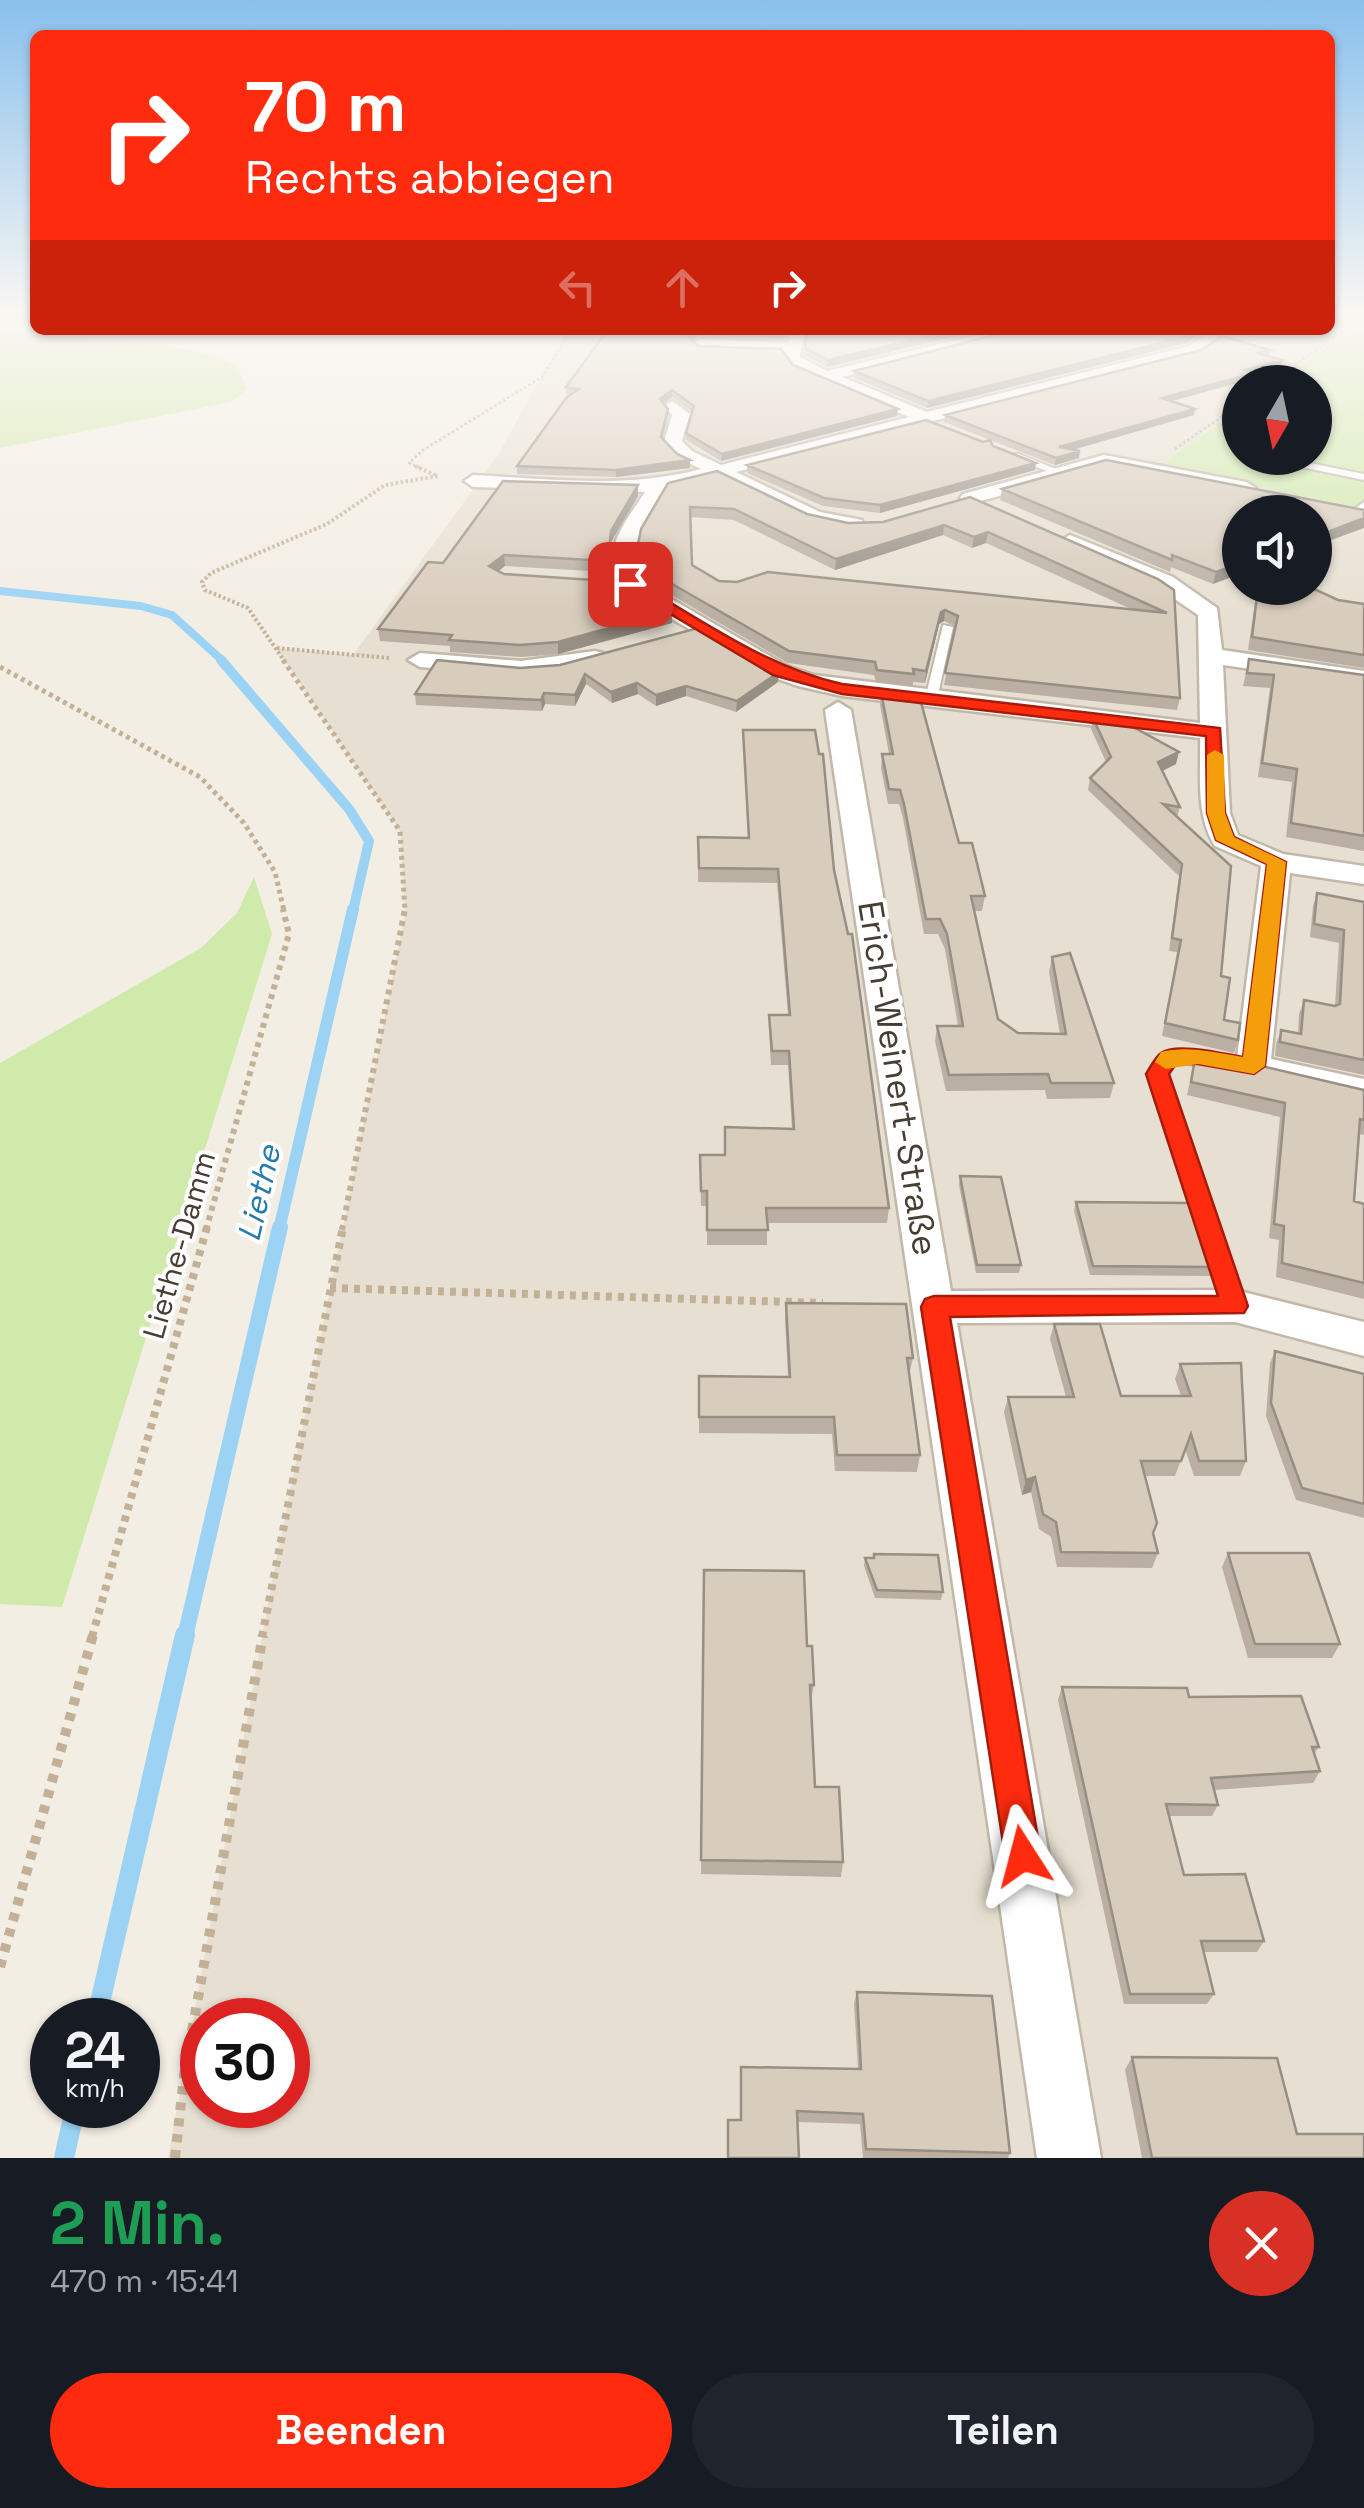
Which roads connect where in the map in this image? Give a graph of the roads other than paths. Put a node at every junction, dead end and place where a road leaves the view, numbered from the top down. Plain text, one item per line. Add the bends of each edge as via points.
1 (681, 416) edge
2 (917, 416) edge
3 (948, 416) edge
4 (929, 421) junction
5 (1011, 454) edge
6 (1332, 471) edge
7 (1058, 472) junction
8 (719, 473) junction
9 (1364, 477) edge
10 (473, 481) dead end
11 (659, 486) junction
12 (1262, 491) edge
13 (1005, 513) edge
14 (881, 523) edge
15 (1041, 528) edge
16 (594, 582) edge
17 (630, 584) junction
18 (701, 626) junction
19 (947, 628) edge
20 (666, 637) edge
21 (612, 653) edge
22 (1212, 656) junction
23 (420, 660) road end
24 (1364, 678) edge
25 (931, 699) junction
26 (838, 710) dead end
27 (1214, 732) junction
28 (1276, 862) junction
29 (1364, 875) edge
30 (1254, 1066) junction
31 (1364, 1091) edge
32 (1235, 1306) junction
33 (934, 1307) junction
34 (1364, 1339) edge
35 (1069, 2158) edge

1 - 8 street via 673,442
2 - 4 street
3 - 4 street
4 - 8 street
5 - 7 lane
6 - 9 lane
7 - 12 street via 1104,461
7 - 13 street via 961,500
8 - 11 street
8 - 14 street via 815,517
10 - 11 street
11 - 17 street via 622,556 620,570
15 - 22 street via 1166,582 1209,614
16 - 17 street
17 - 18 street
18 - 20 street
18 - 25 street via 807,681
19 - 25 lane
21 - 23 street via 522,668
22 - 24 street
22 - 27 street
25 - 27 street
26 - 33 street, Erich-Weinert-Straße
27 - 28 street via 1216,813 1226,840
28 - 29 street
28 - 30 street
30 - 31 street
30 - 32 lane via 1169,1058 1158,1074
32 - 33 street
32 - 34 street
33 - 35 street, Erich-Weinert-Straße

